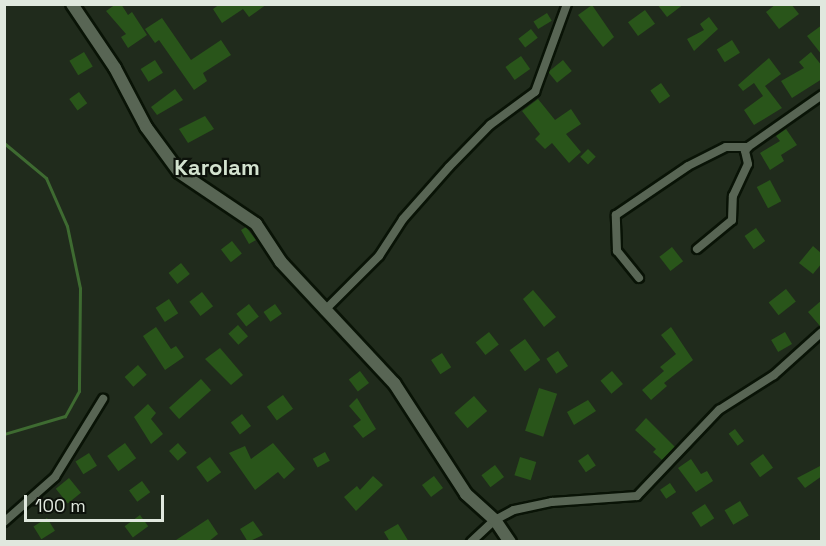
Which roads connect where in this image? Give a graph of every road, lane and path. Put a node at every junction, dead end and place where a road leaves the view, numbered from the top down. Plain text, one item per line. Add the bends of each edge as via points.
1 (72, 4) edge
2 (567, 4) edge
3 (822, 95) edge
4 (748, 147) junction
5 (697, 249) dead end
6 (639, 278) dead end
7 (324, 311) junction
8 (822, 332) edge
9 (103, 399) dead end
10 (495, 520) junction
11 (4, 522) edge
12 (471, 542) edge
13 (510, 542) edge

1 - 7 main road via 115,68 146,127 179,172 256,224 281,262
2 - 7 street via 535,92 490,125 449,167 403,219 380,256
3 - 4 street
4 - 5 street via 748,164 733,196 732,220
4 - 6 street via 726,147 688,166 616,215 617,251
7 - 10 main road via 354,336 394,383 466,494
8 - 10 street via 774,375 719,410 637,496 552,502 514,510
9 - 11 street via 55,477
10 - 12 street
10 - 13 main road

